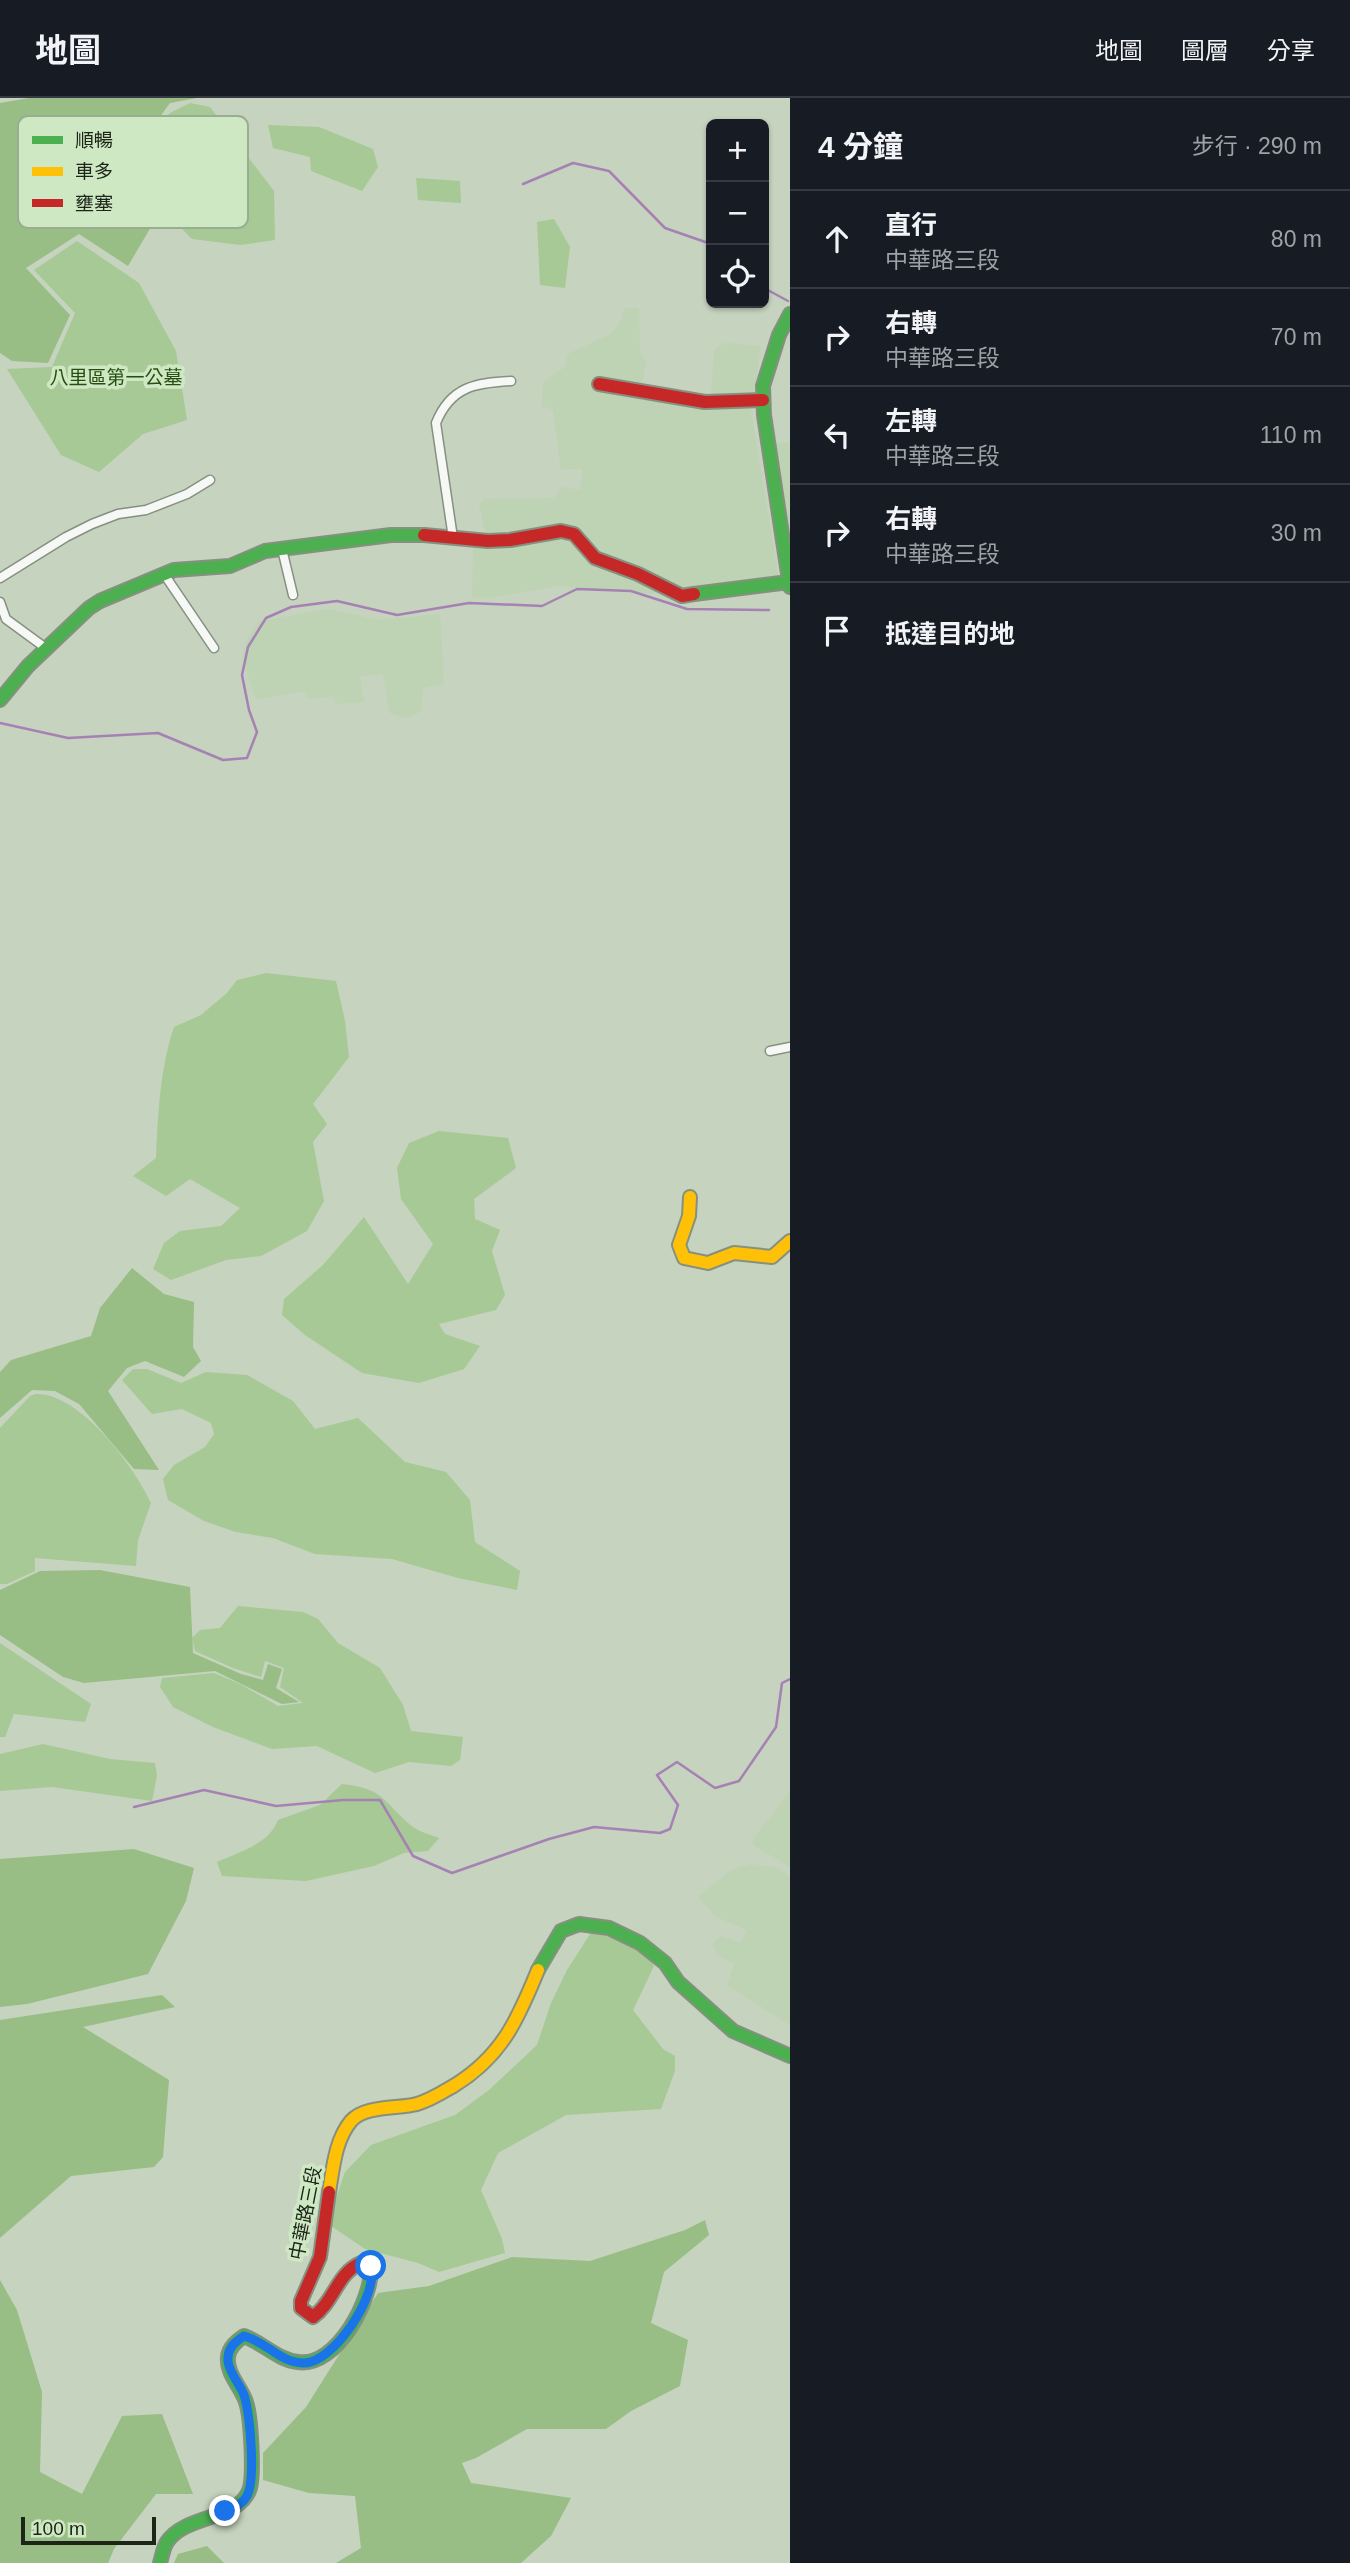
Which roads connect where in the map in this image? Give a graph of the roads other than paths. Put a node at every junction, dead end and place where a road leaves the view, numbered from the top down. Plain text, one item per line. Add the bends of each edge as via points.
1 (790, 314) edge
2 (511, 381) dead end
3 (599, 384) dead end
4 (764, 400) junction
5 (210, 480) dead end
6 (453, 538) junction
7 (282, 549) junction
8 (164, 575) junction
9 (0, 578) edge
10 (789, 585) edge
11 (293, 595) dead end
12 (0, 602) edge
13 (214, 648) dead end
14 (47, 649) junction
15 (0, 699) edge
16 (790, 1046) edge
17 (770, 1051) dead end
18 (690, 1197) dead end
19 (790, 1241) edge
20 (790, 2056) edge
21 (160, 2563) edge

1 - 4 street via 770,360
2 - 6 street via 481,383 460,392 443,406 436,423
3 - 4 street via 705,402
4 - 10 street
5 - 9 street via 146,510 92,524
6 - 7 street via 391,536
6 - 10 street via 510,540 561,531 574,534 595,558 682,596
7 - 8 street via 230,566 174,570
7 - 11 street
8 - 13 street
8 - 14 street via 100,601
12 - 14 street via 6,619
14 - 15 street
16 - 17 street
18 - 19 street via 679,1245 684,1258 708,1263 734,1253 772,1257
20 - 21 street, 中華路三段 via 733,2031 640,1943 609,1928 579,1924 561,1931 518,2019 499,2049 472,2074 417,2104 366,2112 352,2119 333,2166 320,2257 300,2301 301,2308 313,2317 321,2313 347,2270 361,2263 371,2266 373,2273 363,2305 337,2343 306,2363 290,2361 259,2340 244,2336 233,2343 228,2364 247,2406 250,2487 241,2504 180,2529 166,2543

